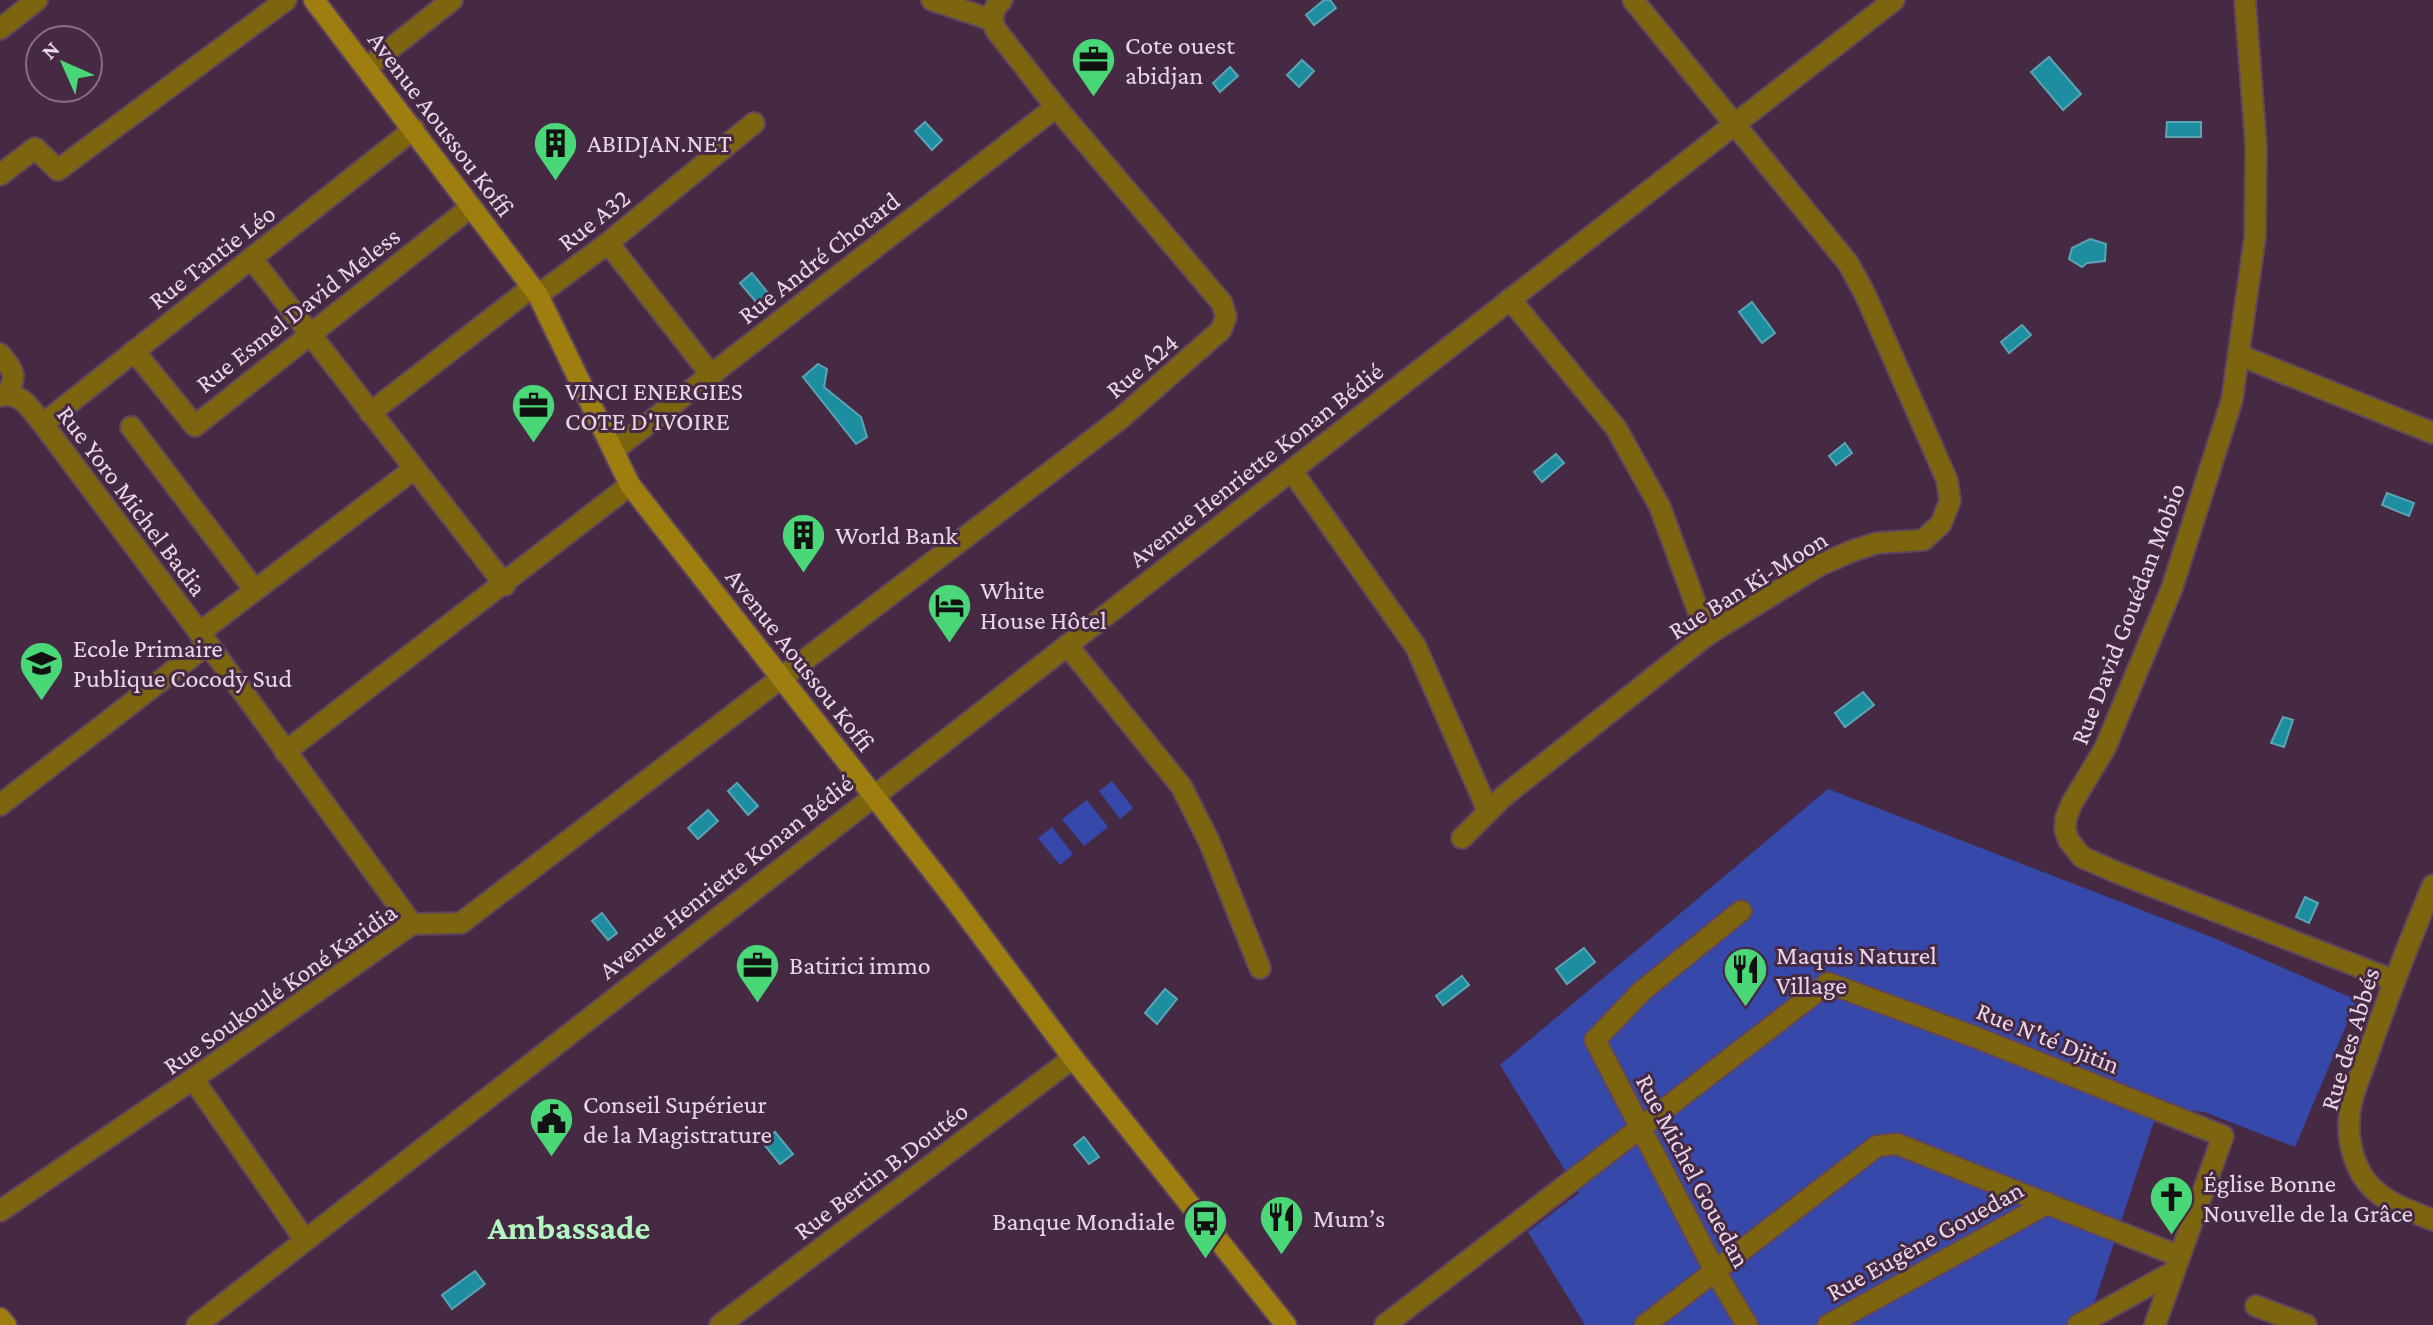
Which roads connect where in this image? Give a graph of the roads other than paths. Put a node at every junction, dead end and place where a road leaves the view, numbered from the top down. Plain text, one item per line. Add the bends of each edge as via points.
1 (37, 0) edge
2 (286, 0) edge
3 (314, 0) edge
4 (452, 0) edge
5 (932, 0) edge
6 (1002, 0) edge
7 (1633, 0) edge
8 (1894, 0) edge
9 (2245, 0) edge
10 (992, 20) junction
11 (0, 29) edge
12 (366, 68) junction
13 (1056, 107) junction
14 (754, 123) dead end
15 (1734, 125) junction
16 (414, 129) junction
17 (0, 175) edge
18 (471, 207) junction
19 (608, 243) junction
20 (252, 259) junction
21 (535, 291) junction
22 (1510, 299) junction
23 (309, 333) junction
24 (134, 351) junction
25 (0, 354) edge
26 (2239, 355) junction
27 (712, 376) junction
28 (4, 395) edge
29 (370, 413) junction
30 (43, 424) junction
31 (131, 427) dead end
32 (2433, 433) edge
33 (614, 450) junction
34 (414, 469) junction
35 (1292, 471) junction
36 (630, 485) junction
37 (505, 585) junction
38 (254, 589) junction
39 (1707, 635) junction
40 (204, 638) junction
41 (1067, 645) junction
42 (780, 676) junction
43 (285, 752) junction
44 (872, 796) junction
45 (0, 805) edge
46 (1488, 811) junction
47 (1462, 838) dead end
48 (2433, 885) edge
49 (1741, 911) dead end
50 (412, 924) junction
51 (1260, 968) dead end
52 (2393, 980) junction
53 (1073, 1058) junction
54 (193, 1079) junction
55 (1641, 1128) junction
56 (2048, 1203) junction
57 (0, 1211) edge
58 (2433, 1220) edge
59 (305, 1240) junction
60 (2176, 1264) junction
61 (1715, 1271) junction
62 (2256, 1306) dead end
63 (0, 1318) edge
64 (6, 1325) edge
65 (197, 1325) edge
66 (720, 1325) edge
67 (1286, 1325) edge
68 (1385, 1325) edge
69 (1645, 1325) edge
70 (1747, 1325) edge
71 (1828, 1325) edge
72 (2078, 1325) edge
73 (2155, 1325) edge
74 (2306, 1325) edge

1 - 11 street
2 - 17 street via 58,170 35,148
3 - 12 street, Avenue Aoussou Koffi
4 - 12 street
5 - 10 street
6 - 10 street
7 - 15 street
8 - 15 street, Avenue Henriette Konan Bédié
9 - 26 street, Rue David Gouédan Mobio via 2256,191
10 - 13 street, Rue A24
12 - 16 street, Avenue Aoussou Koffi
13 - 27 street, Rue André Chotard
13 - 42 street, Rue A24 via 1222,303 1226,317 1221,330 1121,418
14 - 19 street, Rue A32
15 - 22 street, Avenue Henriette Konan Bédié
15 - 39 street, Rue Ban Ki-Moon via 1857,278 1947,480 1950,501 1941,524 1923,540 1877,543 1820,565
16 - 18 street, Avenue Aoussou Koffi
16 - 20 street, Rue Tantie Léo
18 - 21 street, Avenue Aoussou Koffi
18 - 23 street, Rue Esmel David Meless
19 - 21 street, Rue A32
19 - 27 street
20 - 23 street
20 - 24 street, Rue Tantie Léo
21 - 29 street, Rue A32
21 - 33 street, Avenue Aoussou Koffi
22 - 35 street, Avenue Henriette Konan Bédié
22 - 39 street via 1616,428 1660,507
23 - 24 street, Rue Esmel David Meless via 195,426
23 - 29 street
24 - 30 street, Rue Tantie Léo
25 - 28 street via 15,378
26 - 32 street
26 - 52 street, Rue David Gouédan Mobio via 2232,400 2172,588 2105,748 2072,803 2065,830 2082,857 2106,868
27 - 33 street, Rue André Chotard
28 - 30 street, Rue Yoro Michel Badia via 22,398
29 - 34 street
30 - 40 street, Rue Yoro Michel Badia
31 - 38 street
33 - 36 street, Avenue Aoussou Koffi
34 - 37 street
34 - 38 street
35 - 41 street, Avenue Henriette Konan Bédié
35 - 46 street via 1416,647
36 - 37 street
36 - 42 street, Avenue Aoussou Koffi
37 - 43 street
38 - 40 street
39 - 46 street, Rue Ban Ki-Moon
40 - 43 street, Rue Yoro Michel Badia
40 - 45 street
41 - 44 street, Avenue Henriette Konan Bédié
41 - 51 street via 1181,786
42 - 44 street, Avenue Aoussou Koffi
42 - 50 street, Rue Soukoulé Koné Karidia via 461,923
43 - 50 street, Rue Yoro Michel Badia
44 - 53 street, Avenue Aoussou Koffi
44 - 59 street, Avenue Henriette Konan Bédié
46 - 47 street, Rue Ban Ki-Moon
48 - 52 street, Rue des Abbés
49 - 55 street, Rue Michel Gouedan via 1642,991 1595,1040
50 - 54 street, Rue Soukoulé Koné Karidia
52 - 58 street, Rue des Abbés via 2354,1095 2349,1120 2352,1152 2373,1189 2393,1204
53 - 66 street, Rue Bertin B.Doutéo
53 - 67 street, Avenue Aoussou Koffi
54 - 57 street, Rue Soukoulé Koné Karidia
54 - 59 street
55 - 60 street, Rue N'té Djitin via 1828,983 2223,1136
55 - 61 street, Rue Michel Gouedan
55 - 68 street, Rue N'té Djitin
56 - 60 street
56 - 61 street via 1887,1143
56 - 71 street, Rue Eugène Gouedan
59 - 65 street, Avenue Henriette Konan Bédié
60 - 72 street
60 - 73 street, Rue N'té Djitin
61 - 69 street
61 - 70 street, Rue Michel Gouedan
62 - 74 street
63 - 64 street

